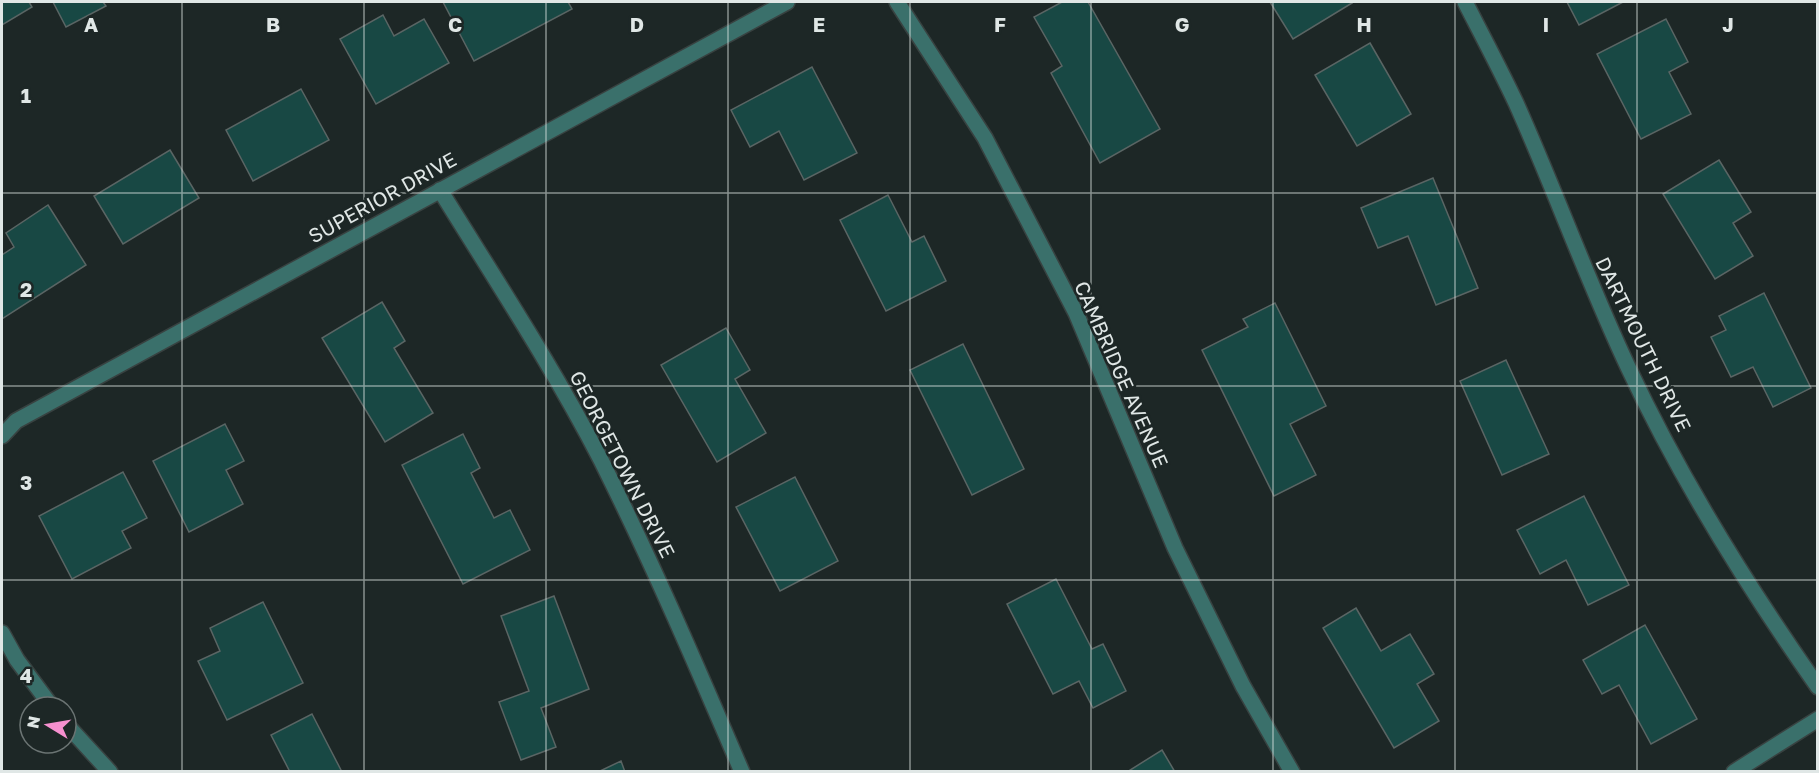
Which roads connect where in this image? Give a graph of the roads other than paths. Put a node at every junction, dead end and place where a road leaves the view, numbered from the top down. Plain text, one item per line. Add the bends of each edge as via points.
1 (787, 2) edge
2 (897, 2) edge
3 (1465, 2) edge
4 (440, 190) junction
5 (2, 436) edge
6 (2, 633) edge
7 (1818, 687) edge
8 (43, 695) edge
9 (1818, 719) edge
10 (78, 737) edge
11 (110, 771) edge
12 (742, 771) edge
13 (1292, 771) edge
14 (1734, 771) edge

1 - 4 street, SUPERIOR DRIVE
2 - 13 street, CAMBRIDGE AVENUE via 985,138 1076,313 1174,548 1243,686
3 - 7 street, DARTMOUTH DRIVE via 1516,103 1569,236 1634,379 1726,545
4 - 5 street, SUPERIOR DRIVE via 16,421
4 - 12 street, GEORGETOWN DRIVE via 551,369 600,459 664,590
6 - 8 street
9 - 14 street
10 - 11 street

